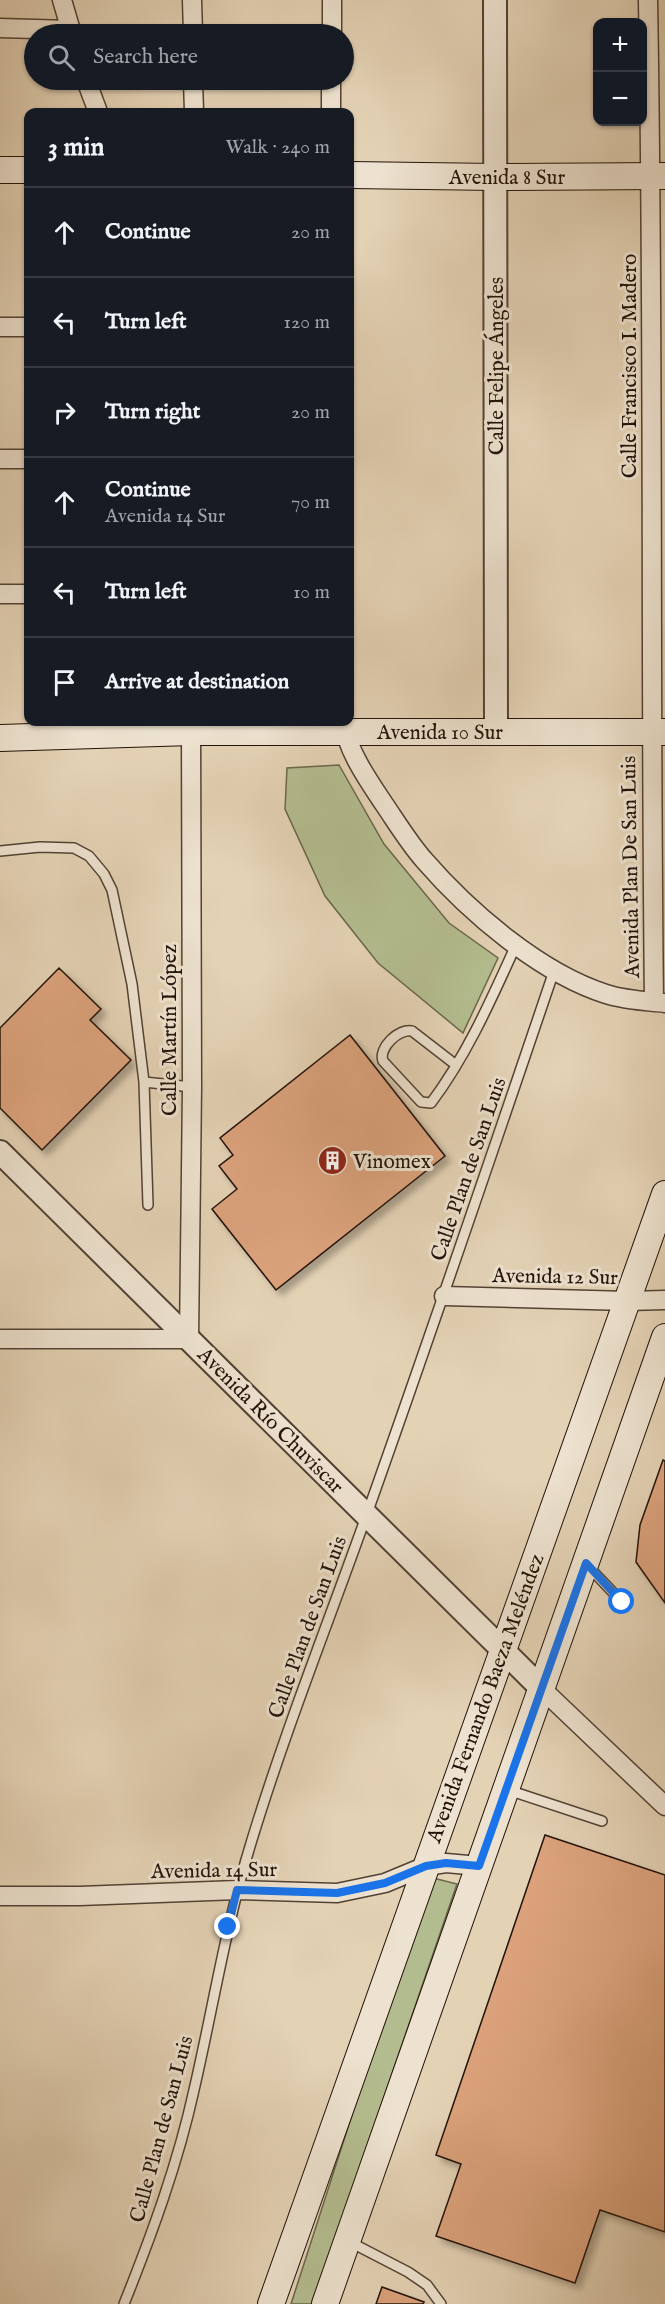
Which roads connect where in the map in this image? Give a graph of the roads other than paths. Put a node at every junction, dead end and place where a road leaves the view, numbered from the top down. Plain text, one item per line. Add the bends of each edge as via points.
1 (62, 0) edge
2 (192, 0) edge
3 (333, 0) edge
4 (495, 0) edge
5 (648, 0) edge
6 (69, 24) edge
7 (193, 24) edge
8 (332, 24) edge
9 (0, 28) edge
10 (24, 29) edge
11 (90, 90) edge
12 (193, 90) edge
13 (332, 90) edge
14 (96, 108) edge
15 (194, 108) edge
16 (331, 108) edge
17 (0, 170) edge
18 (24, 170) edge
19 (354, 175) edge
20 (658, 176) edge
21 (496, 177) junction
22 (0, 327) edge
23 (24, 327) edge
24 (0, 459) edge
25 (24, 459) edge
26 (0, 594) edge
27 (24, 594) edge
28 (191, 727) edge
29 (344, 727) edge
30 (661, 730) edge
31 (496, 732) junction
32 (0, 738) edge
33 (0, 851) edge
34 (516, 945) junction
35 (554, 971) junction
36 (660, 1003) edge
37 (456, 1065) junction
38 (144, 1082) junction
39 (192, 1087) junction
40 (0, 1152) edge
41 (665, 1194) edge
42 (148, 1205) dead end
43 (444, 1296) junction
44 (665, 1300) edge
45 (627, 1301) junction
46 (665, 1336) edge
47 (0, 1339) edge
48 (189, 1339) junction
49 (366, 1515) junction
50 (586, 1563) junction
51 (622, 1602) dead end
52 (502, 1649) junction
53 (541, 1688) junction
54 (506, 1790) junction
55 (665, 1806) edge
56 (602, 1821) dead end
57 (426, 1866) junction
58 (479, 1866) junction
59 (237, 1890) junction
60 (0, 1896) edge
61 (347, 2240) junction
62 (124, 2304) edge
63 (271, 2304) edge
64 (325, 2304) edge
65 (441, 2304) edge

1 - 6 street
2 - 7 street
3 - 8 street
4 - 21 street, Calle Felipe Ángeles
5 - 20 street, Calle Francisco I. Madero
9 - 10 street
11 - 14 street
12 - 15 street
13 - 16 street
17 - 18 main road
19 - 21 main road, Avenida 8 Sur
20 - 21 main road, Avenida 8 Sur
20 - 30 street, Calle Francisco I. Madero
21 - 31 street, Calle Felipe Ángeles
22 - 23 street
24 - 25 street
26 - 27 street
28 - 29 main road, Avenida 10 Sur
28 - 32 main road, Avenida 10 Sur
28 - 39 street, Calle Martín López
29 - 31 main road, Avenida 10 Sur
29 - 34 street via 365,777 423,859
30 - 31 main road, Avenida 10 Sur
30 - 36 street, Avenida Plan De San Luis
33 - 38 lane via 74,848 89,856 105,874 132,984
34 - 35 street
34 - 37 lane via 476,1032
35 - 36 street via 609,995
35 - 43 lane, Calle Plan de San Luis
37 - 37 lane via 431,1103 424,1104 381,1056 382,1050 406,1030
38 - 39 lane
38 - 42 lane
39 - 48 street, Calle Martín López
40 - 48 street, Avenida Río Chuviscar
41 - 45 main road, Avenida Fernando Baeza Meléndez
43 - 45 street, Avenida 12 Sur
43 - 49 lane, Calle Plan de San Luis
44 - 45 street, Avenida 12 Sur
45 - 52 main road, Avenida Fernando Baeza Meléndez
46 - 50 main road
47 - 48 street
48 - 49 street, Avenida Río Chuviscar
49 - 52 street, Avenida Río Chuviscar
49 - 59 lane, Calle Plan de San Luis via 274,1771
50 - 51 lane
50 - 53 main road
52 - 53 street, Avenida Río Chuviscar
52 - 57 main road, Avenida Fernando Baeza Meléndez
53 - 54 main road
53 - 55 street
54 - 56 lane
54 - 58 main road
57 - 58 street, Avenida 14 Sur
57 - 59 street, Avenida 14 Sur via 385,1883 337,1893
57 - 63 main road, Avenida Fernando Baeza Meléndez
58 - 61 main road
59 - 60 street, Avenida 14 Sur
59 - 62 lane, Calle Plan de San Luis via 194,2094 162,2202
61 - 64 main road
61 - 65 lane via 408,2272 427,2285

